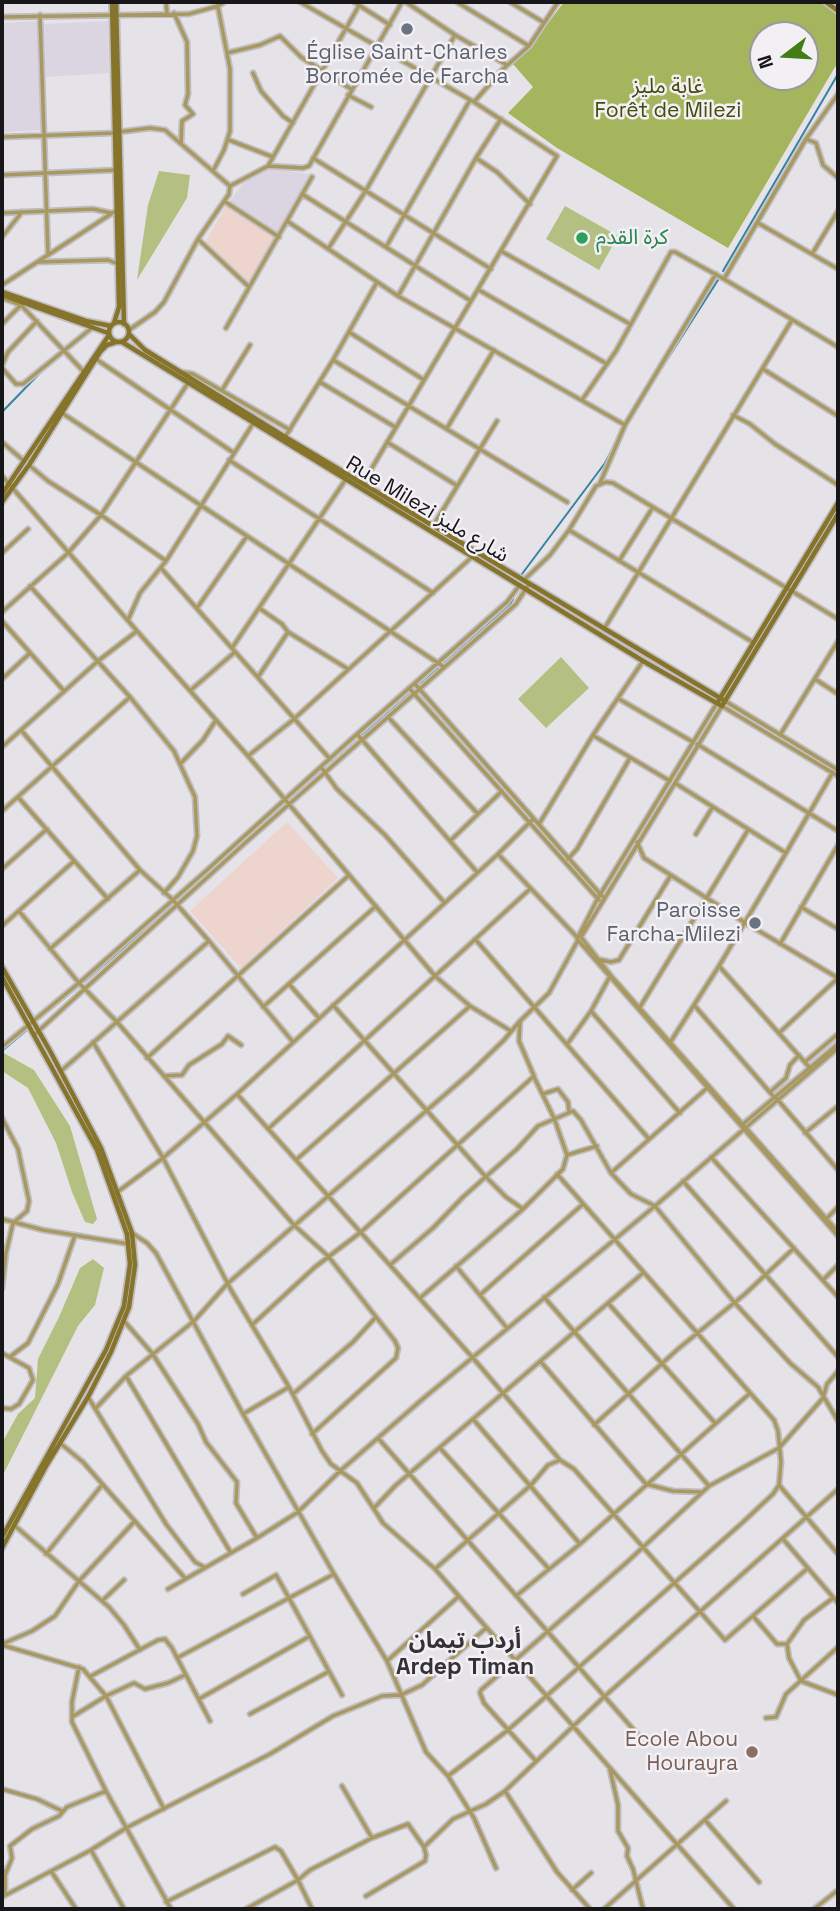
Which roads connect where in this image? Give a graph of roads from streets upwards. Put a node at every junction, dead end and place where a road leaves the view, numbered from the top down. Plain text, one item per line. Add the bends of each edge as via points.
1 (114, 2) edge
2 (166, 2) edge
3 (224, 2) edge
4 (300, 2) edge
5 (354, 2) edge
6 (404, 2) edge
7 (457, 2) edge
8 (510, 2) edge
9 (558, 2) edge
10 (826, 2) edge
11 (360, 3) edge
12 (217, 4) edge
13 (838, 11) edge
14 (167, 13) junction
15 (174, 13) junction
16 (40, 15) junction
17 (114, 15) junction
18 (2, 17) edge
19 (543, 22) junction
20 (390, 25) junction
21 (347, 28) junction
22 (455, 35) junction
23 (377, 46) junction
24 (528, 46) junction
25 (227, 52) junction
26 (507, 65) junction
27 (322, 72) junction
28 (253, 74) dead end
29 (429, 77) junction
30 (352, 89) junction
31 (838, 94) edge
32 (348, 95) junction
33 (472, 101) junction
34 (371, 107) dead end
35 (501, 120) junction
36 (293, 123) junction
37 (117, 132) junction
38 (45, 136) junction
39 (2, 137) edge
40 (228, 139) junction
41 (806, 139) junction
42 (181, 144) junction
43 (273, 157) junction
44 (313, 158) junction
45 (477, 158) junction
46 (268, 166) junction
47 (117, 170) junction
48 (213, 171) junction
49 (45, 174) junction
50 (2, 175) edge
51 (312, 177) dead end
52 (838, 178) edge
53 (230, 186) junction
54 (365, 192) junction
55 (302, 194) junction
56 (224, 201) junction
57 (530, 204) junction
58 (119, 209) junction
59 (838, 211) edge
60 (22, 212) junction
61 (47, 212) junction
62 (2, 213) edge
63 (111, 213) junction
64 (403, 215) junction
65 (286, 221) junction
66 (757, 222) junction
67 (346, 224) junction
68 (435, 234) junction
69 (2, 237) edge
70 (279, 237) junction
71 (198, 239) junction
72 (386, 247) junction
73 (328, 249) junction
74 (501, 251) junction
75 (48, 254) junction
76 (812, 254) junction
77 (38, 261) junction
78 (838, 262) edge
79 (118, 264) junction
80 (415, 267) junction
81 (836, 268) edge
82 (491, 269) junction
83 (716, 274) junction
84 (724, 279) junction
85 (377, 282) junction
86 (2, 285) edge
87 (248, 286) junction
88 (479, 290) junction
89 (2, 295) edge
90 (398, 296) junction
91 (471, 302) junction
92 (22, 304) junction
93 (792, 320) junction
94 (37, 321) junction
95 (2, 324) edge
96 (112, 324) junction
97 (124, 324) junction
98 (630, 324) junction
99 (93, 327) junction
100 (455, 327) junction
101 (226, 328) dead end
102 (129, 332) junction
103 (349, 332) junction
104 (109, 334) junction
105 (119, 342) junction
106 (250, 345) dead end
107 (838, 347) edge
108 (494, 350) junction
109 (65, 352) junction
110 (96, 359) junction
111 (333, 360) junction
112 (607, 364) junction
113 (2, 366) edge
114 (763, 369) junction
115 (179, 371) junction
116 (84, 372) junction
117 (190, 380) junction
118 (424, 380) junction
119 (320, 382) junction
120 (222, 390) junction
121 (582, 400) junction
122 (407, 406) junction
123 (171, 409) junction
124 (62, 413) junction
125 (733, 415) junction
126 (838, 416) edge
127 (255, 420) junction
128 (497, 421) dead end
129 (625, 425) junction
130 (395, 428) junction
131 (447, 428) junction
132 (290, 430) junction
133 (285, 437) junction
134 (2, 442) edge
135 (387, 442) junction
136 (479, 448) junction
137 (234, 453) junction
138 (307, 453) junction
139 (229, 460) junction
140 (24, 461) junction
141 (137, 462) junction
142 (29, 465) junction
143 (2, 476) edge
144 (346, 479) junction
145 (600, 483) junction
146 (10, 485) junction
147 (456, 485) junction
148 (838, 485) edge
149 (361, 486) junction
150 (2, 494) edge
151 (2, 502) edge
152 (567, 502) dead end
153 (838, 503) edge
154 (200, 505) junction
155 (653, 507) junction
156 (838, 514) edge
157 (101, 515) junction
158 (672, 518) junction
159 (319, 519) junction
160 (433, 526) junction
161 (28, 529) dead end
162 (569, 530) junction
163 (247, 536) junction
164 (68, 552) junction
165 (2, 553) edge
166 (473, 556) junction
167 (166, 561) junction
168 (620, 561) junction
169 (289, 565) junction
170 (161, 568) junction
171 (638, 573) junction
172 (521, 583) junction
173 (529, 584) junction
174 (30, 586) junction
175 (526, 589) junction
176 (790, 590) junction
177 (433, 593) junction
178 (197, 608) junction
179 (259, 608) junction
180 (2, 612) edge
181 (838, 619) edge
182 (128, 620) junction
183 (2, 621) edge
184 (604, 629) junction
185 (136, 631) junction
186 (288, 632) junction
187 (390, 633) junction
188 (838, 641) edge
189 (754, 643) junction
190 (234, 650) junction
191 (30, 653) junction
192 (98, 661) junction
193 (643, 661) junction
194 (436, 664) junction
195 (444, 667) junction
196 (348, 669) junction
197 (258, 677) junction
198 (2, 679) edge
199 (815, 679) junction
200 (414, 683) junction
201 (409, 688) junction
202 (191, 690) junction
203 (420, 690) junction
204 (64, 691) junction
205 (838, 694) edge
206 (415, 695) junction
207 (130, 697) junction
208 (619, 699) junction
209 (721, 702) junction
210 (388, 717) junction
211 (294, 719) junction
212 (216, 720) junction
213 (21, 730) junction
214 (357, 734) junction
215 (593, 735) junction
216 (780, 735) junction
217 (362, 740) junction
218 (695, 743) junction
219 (2, 747) edge
220 (248, 756) junction
221 (630, 758) junction
222 (330, 759) junction
223 (181, 763) junction
224 (51, 767) junction
225 (320, 767) junction
226 (836, 773) edge
227 (325, 774) junction
228 (672, 782) junction
229 (502, 792) junction
230 (18, 797) junction
231 (284, 800) junction
232 (289, 805) junction
233 (712, 808) junction
234 (2, 811) edge
235 (478, 814) junction
236 (810, 815) junction
237 (532, 820) junction
238 (537, 827) junction
239 (47, 829) junction
240 (748, 830) junction
241 (838, 831) edge
242 (696, 834) dead end
243 (450, 841) junction
244 (637, 842) junction
245 (838, 845) edge
246 (786, 853) junction
247 (498, 854) junction
248 (568, 859) junction
249 (74, 861) junction
250 (2, 869) edge
251 (140, 870) junction
252 (477, 872) junction
253 (348, 875) junction
254 (671, 875) junction
255 (530, 889) junction
256 (164, 893) junction
257 (600, 898) junction
258 (706, 898) junction
259 (108, 899) junction
260 (173, 901) junction
261 (444, 902) junction
262 (177, 905) junction
263 (376, 906) junction
264 (802, 907) junction
265 (19, 911) junction
266 (744, 922) junction
267 (2, 926) edge
268 (837, 927) edge
269 (577, 938) junction
270 (475, 939) junction
271 (405, 940) junction
272 (209, 942) junction
273 (780, 944) junction
274 (50, 949) junction
275 (597, 959) junction
276 (719, 966) junction
277 (2, 967) edge
278 (238, 976) junction
279 (435, 976) junction
280 (2, 977) edge
281 (608, 978) junction
282 (838, 978) edge
283 (79, 983) junction
284 (289, 984) junction
285 (84, 988) junction
286 (333, 1005) junction
287 (535, 1005) junction
288 (694, 1005) junction
289 (470, 1006) junction
290 (263, 1007) junction
291 (640, 1007) junction
292 (590, 1011) junction
293 (319, 1018) junction
294 (520, 1021) junction
295 (117, 1022) junction
296 (31, 1024) junction
297 (511, 1031) junction
298 (36, 1033) junction
299 (779, 1033) junction
300 (838, 1034) edge
301 (670, 1041) junction
302 (93, 1042) junction
303 (293, 1042) junction
304 (365, 1042) junction
305 (568, 1043) junction
306 (241, 1045) dead end
307 (838, 1046) edge
308 (2, 1047) edge
309 (799, 1055) junction
310 (147, 1058) junction
311 (805, 1062) junction
312 (810, 1068) junction
313 (61, 1071) junction
314 (393, 1074) junction
315 (164, 1076) junction
316 (534, 1076) junction
317 (707, 1087) junction
318 (770, 1092) junction
319 (237, 1094) junction
320 (543, 1094) junction
321 (776, 1098) junction
322 (838, 1105) edge
323 (426, 1110) junction
324 (569, 1111) junction
325 (681, 1113) junction
326 (2, 1118) edge
327 (554, 1118) junction
328 (206, 1122) junction
329 (743, 1128) junction
330 (268, 1129) junction
331 (805, 1133) junction
332 (649, 1139) junction
333 (457, 1144) junction
334 (597, 1146) junction
335 (567, 1155) junction
336 (838, 1156) edge
337 (711, 1157) junction
338 (163, 1158) junction
339 (296, 1160) junction
340 (831, 1162) junction
341 (838, 1170) edge
342 (611, 1173) junction
343 (557, 1174) junction
344 (486, 1177) junction
345 (683, 1181) junction
346 (116, 1193) junction
347 (328, 1195) junction
348 (583, 1204) junction
349 (655, 1206) junction
350 (838, 1207) edge
351 (523, 1209) junction
352 (827, 1218) junction
353 (2, 1219) edge
354 (13, 1223) junction
355 (294, 1225) junction
356 (129, 1233) junction
357 (361, 1233) junction
358 (838, 1234) edge
359 (75, 1236) junction
360 (614, 1239) junction
361 (129, 1244) junction
362 (794, 1248) junction
363 (328, 1256) junction
364 (390, 1265) junction
365 (838, 1265) edge
366 (456, 1266) junction
367 (643, 1273) junction
368 (766, 1275) junction
369 (823, 1280) junction
370 (228, 1284) junction
371 (2, 1287) edge
372 (480, 1295) junction
373 (544, 1297) junction
374 (838, 1297) edge
375 (420, 1298) junction
376 (734, 1302) junction
377 (608, 1303) junction
378 (376, 1317) junction
379 (124, 1321) junction
380 (194, 1321) junction
381 (253, 1325) junction
382 (507, 1328) junction
383 (574, 1333) junction
384 (697, 1335) junction
385 (2, 1353) edge
386 (152, 1353) junction
387 (10, 1356) junction
388 (473, 1357) junction
389 (838, 1357) edge
390 (541, 1362) junction
391 (664, 1364) junction
392 (838, 1371) edge
393 (126, 1376) junction
394 (289, 1387) junction
395 (292, 1394) junction
396 (503, 1394) junction
397 (628, 1394) junction
398 (749, 1394) junction
399 (86, 1396) junction
400 (823, 1398) junction
401 (2, 1408) edge
402 (96, 1408) junction
403 (243, 1414) junction
404 (473, 1419) junction
405 (838, 1421) edge
406 (715, 1423) junction
407 (594, 1425) junction
408 (312, 1434) junction
409 (378, 1438) junction
410 (60, 1442) junction
411 (440, 1448) junction
412 (779, 1448) junction
413 (680, 1453) junction
414 (560, 1460) junction
415 (340, 1471) junction
416 (409, 1474) junction
417 (646, 1484) junction
418 (102, 1485) junction
419 (531, 1485) junction
420 (779, 1485) junction
421 (709, 1486) junction
422 (838, 1489) edge
423 (703, 1492) junction
424 (374, 1508) junction
425 (298, 1512) junction
426 (499, 1514) junction
427 (613, 1515) junction
428 (807, 1518) junction
429 (134, 1521) junction
430 (14, 1525) junction
431 (2, 1537) edge
432 (257, 1538) junction
433 (783, 1539) junction
434 (467, 1541) junction
435 (580, 1544) junction
436 (2, 1548) edge
437 (643, 1548) junction
438 (46, 1553) junction
439 (231, 1553) junction
440 (838, 1554) edge
441 (204, 1567) junction
442 (808, 1568) junction
443 (435, 1569) junction
444 (549, 1569) junction
445 (334, 1574) junction
446 (184, 1577) junction
447 (124, 1580) dead end
448 (79, 1581) junction
449 (674, 1582) junction
450 (168, 1589) dead end
451 (243, 1594) dead end
452 (458, 1596) junction
453 (516, 1596) junction
454 (289, 1598) junction
455 (833, 1598) junction
456 (102, 1601) junction
457 (838, 1603) edge
458 (699, 1611) junction
459 (753, 1616) junction
460 (486, 1628) junction
461 (547, 1631) junction
462 (310, 1636) junction
463 (787, 1644) junction
464 (2, 1645) edge
465 (838, 1647) edge
466 (140, 1650) junction
467 (177, 1658) junction
468 (514, 1660) junction
469 (387, 1661) junction
470 (579, 1666) junction
471 (79, 1667) junction
472 (328, 1672) junction
473 (185, 1675) junction
474 (91, 1676) junction
475 (801, 1681) junction
476 (342, 1695) dead end
477 (401, 1695) junction
478 (545, 1695) junction
479 (838, 1695) edge
480 (106, 1696) junction
481 (604, 1696) junction
482 (199, 1699) junction
483 (250, 1714) dead end
484 (72, 1717) junction
485 (766, 1718) dead end
486 (210, 1721) dead end
487 (573, 1727) junction
488 (508, 1730) junction
489 (640, 1737) dead end
490 (536, 1761) junction
491 (609, 1768) junction
492 (448, 1776) junction
493 (342, 1786) dead end
494 (2, 1789) edge
495 (106, 1791) junction
496 (505, 1791) junction
497 (726, 1801) dead end
498 (164, 1809) junction
499 (62, 1811) junction
500 (469, 1812) junction
501 (705, 1820) junction
502 (126, 1828) junction
503 (372, 1838) junction
504 (677, 1844) junction
505 (425, 1847) junction
506 (92, 1850) junction
507 (2, 1868) edge
508 (496, 1868) dead end
509 (51, 1871) junction
510 (590, 1873) dead end
511 (5, 1875) junction
512 (298, 1880) junction
513 (636, 1881) junction
514 (759, 1882) dead end
515 (572, 1890) junction
516 (838, 1890) edge
517 (3, 1896) edge
518 (366, 1896) dead end
519 (166, 1902) junction
520 (76, 1909) edge
521 (124, 1909) edge
522 (171, 1909) edge
523 (246, 1909) edge
524 (312, 1909) edge
525 (590, 1909) edge
526 (604, 1909) edge
527 (643, 1909) edge
528 (734, 1909) edge
529 (814, 1909) edge

1 - 17 street
2 - 14 street
3 - 12 street
4 - 21 street
5 - 11 street
6 - 20 street
6 - 22 street
7 - 24 street
8 - 19 street
9 - 19 street
10 - 13 street
11 - 20 street
11 - 21 street
12 - 15 street via 189,14
12 - 25 street
14 - 15 street
14 - 17 street
15 - 42 street via 187,42 185,105 193,114 182,121
16 - 17 street
16 - 18 street
16 - 38 street
17 - 37 street
19 - 24 street
20 - 23 street
21 - 23 street
21 - 27 street
22 - 26 street
22 - 29 street
23 - 29 street
23 - 30 street
24 - 26 street
25 - 27 street via 280,36
25 - 40 street
26 - 33 street
27 - 30 street
27 - 36 street
28 - 36 street via 261,91
29 - 33 street
29 - 54 street
30 - 32 street
31 - 41 street
32 - 34 street
32 - 44 street
33 - 35 street
33 - 64 street
35 - 45 street
35 - 57 street via 557,156
36 - 43 street
37 - 38 street
37 - 42 street via 159,128
37 - 47 street
37 - 58 street
38 - 39 street
38 - 49 street
40 - 43 street
40 - 48 street
41 - 52 street via 816,142 823,164
41 - 66 street
42 - 48 street
43 - 46 street
44 - 46 street via 305,168
44 - 54 street
45 - 57 street
45 - 68 street
46 - 53 street
47 - 49 street
47 - 58 street
48 - 53 street
49 - 50 street
49 - 61 street
51 - 55 street
53 - 56 street
54 - 64 street
54 - 67 street
55 - 65 street
55 - 67 street
56 - 70 street
56 - 71 street
57 - 74 street
58 - 63 street
58 - 79 street
58 - 97 street
59 - 76 street
60 - 61 street
60 - 62 street
60 - 69 street
61 - 63 street via 93,209
61 - 75 street
63 - 75 street
64 - 68 street
64 - 72 street
65 - 70 street
65 - 73 street
66 - 76 street
66 - 84 street
67 - 72 street
67 - 73 street
68 - 80 street
68 - 82 street
70 - 87 street
71 - 87 street
71 - 102 street via 164,302
72 - 80 street
73 - 85 street
74 - 82 street
74 - 98 street
75 - 77 street
76 - 81 street
77 - 79 street via 108,260
77 - 86 street
78 - 81 street
79 - 96 street via 119,307
80 - 90 street
80 - 91 street
82 - 88 street
83 - 84 street
83 - 98 street via 671,252
83 - 129 street
84 - 93 street
85 - 90 street
85 - 103 street
87 - 101 street
88 - 91 street
88 - 112 street
89 - 92 street
89 - 96 street via 86,321
90 - 100 street
91 - 100 street
92 - 94 street
92 - 95 street
92 - 99 street
93 - 107 street
93 - 114 street
94 - 109 street
94 - 113 street via 8,352
96 - 97 street
96 - 104 street
97 - 102 street, Rue Milezi شارع مليز
98 - 112 street
99 - 104 street
99 - 109 street
100 - 108 street
100 - 118 street
102 - 105 street
102 - 115 street, Rue Milezi شارع مليز via 145,350
103 - 111 street
103 - 118 street
104 - 105 street, Rue Milezi شارع مليز
104 - 116 street
105 - 110 street via 103,348
105 - 117 street, Rue Milezi شارع مليز
106 - 120 street
108 - 121 street
108 - 131 street
109 - 113 street via 23,384 16,384
109 - 116 street
110 - 123 street
110 - 124 street
111 - 119 street
111 - 122 street
112 - 121 street
114 - 125 street
114 - 126 street
115 - 117 street, Rue Milezi شارع مليز
115 - 120 street
116 - 140 street
117 - 123 street
117 - 127 street, Rue Milezi شارع مليز
118 - 122 street
119 - 130 street
119 - 132 street
120 - 132 street
121 - 129 street
122 - 130 street
122 - 131 street
123 - 137 street
123 - 141 street
124 - 141 street
124 - 142 street
125 - 148 street
125 - 158 street
127 - 133 street, Rue Milezi شارع مليز
127 - 137 street
127 - 138 street, Rue Milezi شارع مليز
128 - 136 street
129 - 145 street
130 - 135 street
131 - 136 street
132 - 133 street
133 - 138 street, Rue Milezi شارع مليز
134 - 140 street
135 - 147 street
135 - 149 street
136 - 147 street
136 - 152 street
137 - 139 street
138 - 144 street, Rue Milezi شارع مليز
138 - 149 street, Rue Milezi شارع مليز
139 - 154 street
139 - 159 street
140 - 146 street
141 - 154 street
141 - 157 street
142 - 146 street
142 - 157 street
143 - 146 street
144 - 149 street, Rue Milezi شارع مليز
144 - 159 street
145 - 155 street via 612,483
145 - 162 street
146 - 150 street
146 - 151 street
146 - 164 street
147 - 160 street
149 - 160 street, Rue Milezi شارع مليز
149 - 166 street, Rue Milezi شارع مليز
153 - 176 street
154 - 163 street
154 - 167 street
155 - 158 street
155 - 168 street
156 - 176 street
157 - 164 street
157 - 167 street
158 - 171 street
158 - 176 street
159 - 169 street
159 - 177 street
160 - 172 street, Rue Milezi شارع مليز
161 - 165 street
162 - 168 street
162 - 172 street
163 - 169 street
163 - 178 street
164 - 174 street
164 - 182 street
166 - 172 street, Rue Milezi شارع مليز
166 - 177 street
167 - 170 street
168 - 171 street
169 - 179 street
169 - 187 street
170 - 178 street
170 - 182 street via 140,593
171 - 184 street
171 - 189 street
172 - 173 street, Rue Milezi شارع مليز
172 - 175 street, Rue Milezi شارع مليز
172 - 194 street via 510,600
173 - 175 street
173 - 184 street, Rue Milezi شارع مليز
174 - 180 street
174 - 192 street
175 - 193 street, Rue Milezi شارع مليز
175 - 195 street via 516,604
176 - 181 street
176 - 189 street
176 - 209 street
177 - 187 street
178 - 190 street
179 - 186 street
179 - 190 street
182 - 185 street
183 - 191 street
184 - 209 street, Rue Milezi شارع مليز
185 - 192 street
185 - 202 street
186 - 196 street
186 - 197 street
187 - 194 street
187 - 196 street
188 - 199 street
189 - 209 street
190 - 197 street
190 - 202 street
191 - 198 street
191 - 204 street
192 - 204 street
192 - 207 street
193 - 208 street
193 - 209 street, Rue Milezi شارع مليز
194 - 195 street
194 - 200 street
195 - 203 street
196 - 211 street
197 - 211 street
199 - 205 street
199 - 216 street
200 - 201 street
200 - 203 street
201 - 206 street
201 - 214 street
202 - 212 street
203 - 206 street
203 - 237 street
204 - 213 street
206 - 210 street
206 - 229 street
207 - 223 street
207 - 224 street
208 - 215 street
208 - 218 street
209 - 216 street
209 - 218 street
209 - 226 street
210 - 217 street
210 - 235 street
211 - 220 street
211 - 222 street
212 - 220 street
212 - 223 street
213 - 219 street
213 - 224 street
214 - 217 street
214 - 222 street
215 - 221 street
215 - 238 street
216 - 226 street
217 - 227 street
217 - 243 street
218 - 228 street
218 - 236 street
220 - 231 street
221 - 228 street
221 - 248 street
222 - 225 street
223 - 256 street via 195,797 197,835 189,862
224 - 230 street
224 - 251 street
225 - 227 street
225 - 231 street
226 - 236 street
227 - 232 street
227 - 261 street
228 - 233 street
228 - 244 street
228 - 257 street
229 - 235 street
229 - 237 street
230 - 234 street
230 - 239 street
231 - 232 street
231 - 260 street
232 - 253 street
232 - 262 street
233 - 240 street
233 - 242 street
235 - 243 street
236 - 241 street
236 - 246 street
237 - 238 street
237 - 247 street
238 - 248 street
238 - 257 street
239 - 249 street
239 - 250 street
240 - 246 street
240 - 258 street
243 - 252 street
244 - 254 street via 643,858
244 - 257 street
245 - 264 street
246 - 266 street
247 - 252 street
247 - 255 street
248 - 257 street
249 - 259 street
249 - 265 street
251 - 256 street
251 - 259 street
252 - 261 street
253 - 263 street
253 - 278 street
254 - 258 street
254 - 275 street via 619,960
255 - 269 street
255 - 270 street
256 - 260 street
257 - 269 street
257 - 275 street via 581,937
258 - 266 street
258 - 291 street
259 - 274 street
260 - 262 street
260 - 283 street
261 - 271 street
262 - 272 street
262 - 285 street
263 - 271 street
263 - 284 street
264 - 268 street
264 - 273 street
265 - 267 street
265 - 274 street
266 - 273 street
266 - 276 street
269 - 281 street
269 - 287 street via 552,988
270 - 279 street
270 - 287 street
271 - 279 street
271 - 286 street
272 - 278 street
272 - 295 street
273 - 282 street
274 - 283 street
275 - 291 street
276 - 288 street
276 - 299 street
277 - 296 street
278 - 290 street
278 - 310 street
279 - 289 street
279 - 304 street
280 - 296 street
281 - 292 street
281 - 317 street
282 - 299 street
283 - 285 street
283 - 296 street
284 - 290 street
284 - 293 street
285 - 295 street
285 - 298 street
286 - 293 street
286 - 304 street
287 - 294 street
287 - 305 street
288 - 301 street
288 - 318 street
289 - 297 street
289 - 314 street
290 - 303 street
291 - 301 street
292 - 305 street
292 - 325 street
293 - 303 street
294 - 297 street
294 - 316 street via 519,1041
295 - 302 street
295 - 310 street
296 - 298 street
296 - 308 street
297 - 323 street
298 - 313 street
298 - 346 street
299 - 309 street
300 - 311 street
301 - 329 street
302 - 313 street
302 - 338 street
303 - 319 street
304 - 314 street
304 - 330 street
305 - 332 street
306 - 315 street via 228,1036 182,1075
307 - 312 street
307 - 321 street
309 - 311 street
309 - 318 street via 786,1079
310 - 315 street
311 - 312 street
312 - 321 street
313 - 346 street via 98,1142
314 - 323 street
314 - 339 street
315 - 328 street
316 - 320 street
316 - 333 street
317 - 325 street
317 - 329 street
318 - 321 street
319 - 328 street
319 - 330 street
320 - 324 street via 558,1089
320 - 327 street
321 - 329 street
321 - 331 street
322 - 331 street
323 - 333 street
323 - 347 street
324 - 327 street
324 - 334 street via 581,1120
325 - 332 street
326 - 354 street via 18,1149 29,1201 27,1211
327 - 335 street
327 - 344 street via 538,1126
328 - 338 street
328 - 355 street
329 - 337 street
329 - 352 street
329 - 358 street
330 - 339 street
331 - 340 street
332 - 342 street
333 - 344 street
333 - 357 street
334 - 335 street
334 - 342 street
335 - 343 street
336 - 340 street
337 - 345 street
337 - 362 street
338 - 346 street
338 - 370 street
339 - 347 street
340 - 341 street
342 - 349 street via 631,1194
343 - 348 street
343 - 351 street
344 - 351 street
344 - 364 street
345 - 349 street
345 - 368 street
346 - 356 street
347 - 355 street
347 - 357 street
348 - 360 street
348 - 372 street
349 - 360 street
349 - 376 street
350 - 352 street
351 - 366 street
352 - 358 street
353 - 354 street
354 - 359 street
354 - 371 street
355 - 363 street
355 - 370 street
356 - 361 street
356 - 379 street via 135,1277
356 - 380 street via 152,1248
357 - 363 street
357 - 364 street
359 - 361 street
359 - 387 street via 58,1284 28,1343
360 - 367 street
360 - 373 street
361 - 399 street via 124,1306
362 - 368 street
362 - 369 street
363 - 378 street
363 - 381 street
364 - 375 street
365 - 369 street
366 - 372 street
366 - 375 street
367 - 377 street
367 - 384 street
368 - 376 street
368 - 389 street
369 - 374 street
370 - 380 street
370 - 381 street
372 - 382 street
373 - 382 street
373 - 383 street
375 - 388 street
376 - 384 street
376 - 400 street via 818,1387
377 - 383 street
377 - 391 street
378 - 395 street
378 - 408 street via 395,1341 397,1358
379 - 386 street
379 - 399 street
380 - 386 street
380 - 403 street
381 - 394 street
382 - 388 street
383 - 390 street
383 - 397 street
384 - 391 street
384 - 398 street
385 - 387 street
386 - 393 street
386 - 432 street via 206,1442 237,1482 238,1508
387 - 401 street via 29,1368 33,1380 19,1404
388 - 396 street
388 - 409 street
390 - 396 street
390 - 407 street
391 - 397 street
391 - 406 street
392 - 400 street
393 - 402 street
393 - 439 street
394 - 395 street
394 - 403 street
395 - 408 street
396 - 404 street
396 - 414 street
397 - 407 street
397 - 413 street
398 - 406 street
398 - 412 street via 774,1420
399 - 402 street
399 - 410 street
399 - 431 street
400 - 405 street
400 - 412 street
402 - 441 street via 166,1524
403 - 425 street
404 - 411 street
404 - 419 street
406 - 413 street
407 - 417 street
408 - 415 street
409 - 415 street
409 - 416 street
410 - 418 street
410 - 430 street
411 - 416 street
411 - 426 street
412 - 420 street
412 - 421 street
413 - 417 street
413 - 421 street
414 - 419 street via 548,1465
414 - 427 street via 574,1469
415 - 424 street via 357,1483
415 - 425 street
416 - 424 street
416 - 434 street
417 - 423 street
417 - 427 street
418 - 429 street
418 - 438 street
419 - 426 street
419 - 435 street
420 - 428 street
420 - 449 street
421 - 423 street
422 - 428 street
423 - 437 street
424 - 443 street via 383,1523
425 - 432 street
425 - 445 street
426 - 434 street
426 - 444 street
427 - 435 street
427 - 437 street
428 - 433 street
428 - 440 street
429 - 446 street
429 - 448 street
430 - 436 street
430 - 438 street
432 - 439 street
433 - 442 street
433 - 458 street
434 - 443 street
434 - 453 street
435 - 444 street
437 - 449 street
437 - 461 street
438 - 448 street
439 - 441 street
441 - 446 street
442 - 455 street
442 - 459 street
443 - 452 street
444 - 453 street
445 - 454 street
445 - 469 street
446 - 450 street
447 - 456 street
448 - 456 street
448 - 464 street via 55,1616
449 - 458 street
449 - 470 street
451 - 454 street via 276,1574
452 - 460 street
452 - 469 street
453 - 461 street
454 - 462 street
454 - 467 street
455 - 457 street
455 - 463 street via 804,1620
456 - 466 street
458 - 459 street via 725,1640
458 - 481 street
459 - 463 street via 778,1644
460 - 468 street
460 - 477 street via 422,1685
461 - 468 street
461 - 470 street
462 - 472 street
462 - 482 street
463 - 475 street
464 - 471 street
465 - 475 street
466 - 467 street via 163,1639
466 - 474 street
467 - 473 street
468 - 478 street
468 - 488 street via 480,1693
469 - 477 street
470 - 478 street
470 - 481 street
471 - 474 street
471 - 484 street
472 - 476 street
472 - 483 street
473 - 480 street via 145,1689 134,1683
473 - 482 street
474 - 480 street
475 - 479 street
475 - 485 street via 786,1694 776,1717
477 - 492 street via 426,1752
477 - 498 street via 382,1696 333,1716
478 - 487 street
478 - 488 street
480 - 484 street
480 - 498 street
481 - 487 street
481 - 489 street
482 - 486 street
484 - 495 street
487 - 490 street
487 - 491 street
488 - 490 street
488 - 492 street
490 - 496 street
491 - 504 street
491 - 513 street via 618,1805 618,1831 627,1844 626,1856
492 - 500 street
493 - 503 street
494 - 499 street
495 - 499 street
495 - 502 street
496 - 500 street
496 - 515 street
497 - 501 street
498 - 502 street
499 - 511 street via 10,1846 12,1858
500 - 505 street via 453,1819
500 - 508 street
501 - 504 street
501 - 514 street
502 - 506 street
502 - 519 street
503 - 505 street via 408,1824
503 - 512 street
504 - 513 street
504 - 528 street
505 - 518 street via 425,1861
506 - 509 street
506 - 521 street
507 - 511 street
509 - 517 street
509 - 520 street
510 - 515 street
511 - 517 street
512 - 519 street via 275,1847
512 - 523 street
512 - 524 street
513 - 526 street
513 - 527 street
515 - 525 street
516 - 529 street
519 - 522 street

